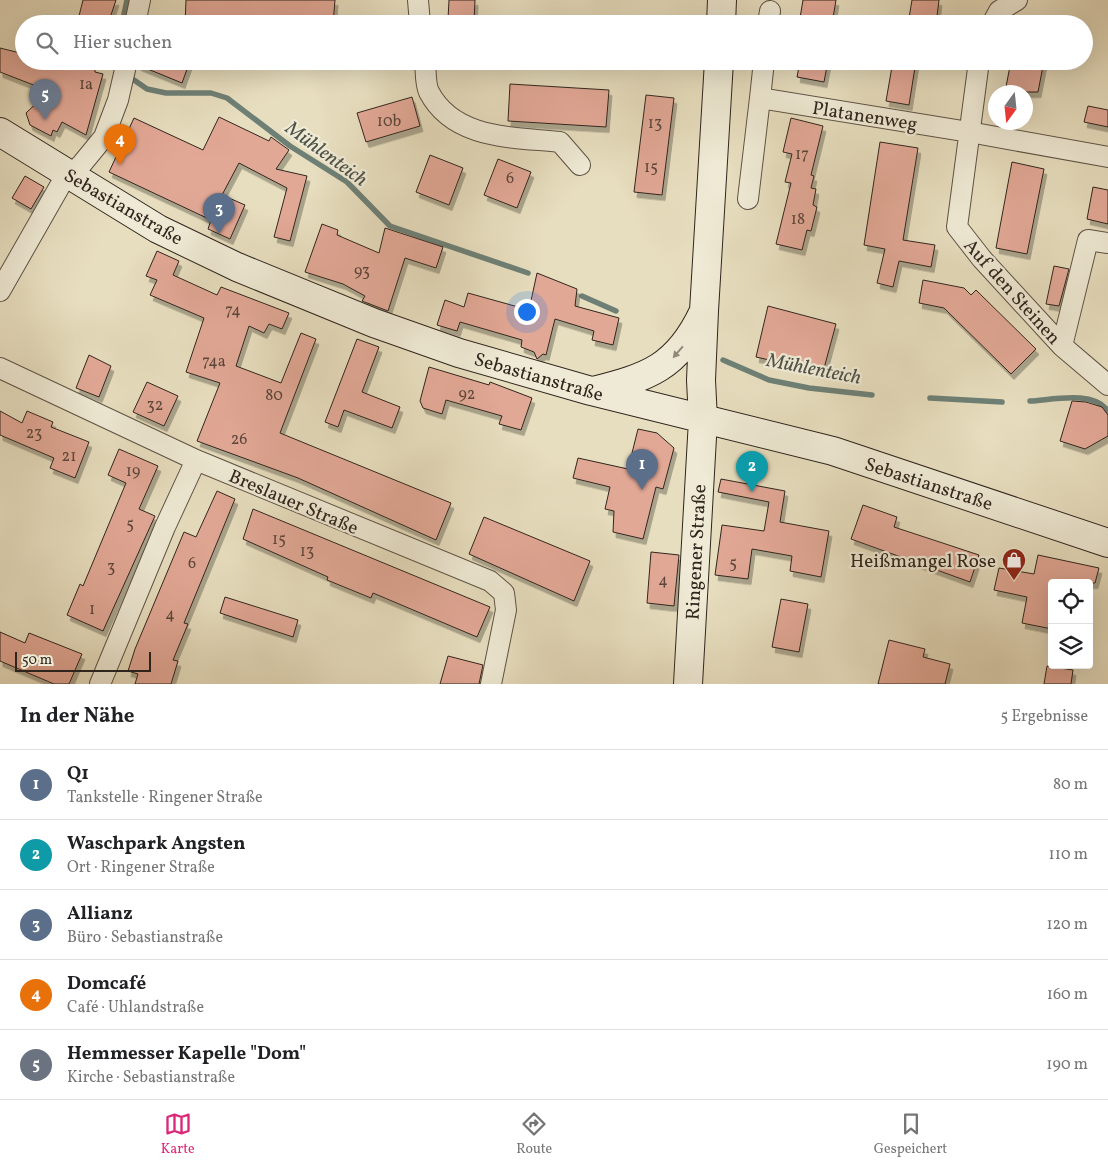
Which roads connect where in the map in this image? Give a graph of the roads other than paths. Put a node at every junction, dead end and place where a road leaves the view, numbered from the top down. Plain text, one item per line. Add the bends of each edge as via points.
1 (140, 0) edge
2 (418, 0) edge
3 (722, 0) edge
4 (1017, 0) edge
5 (137, 15) edge
6 (419, 15) edge
7 (721, 15) edge
8 (997, 15) edge
9 (126, 70) edge
10 (426, 70) edge
11 (718, 70) edge
12 (763, 70) edge
13 (978, 70) edge
14 (760, 98) junction
15 (0, 132) edge
16 (970, 132) junction
17 (1108, 157) edge
18 (580, 165) dead end
19 (70, 175) junction
20 (748, 200) dead end
21 (1108, 243) edge
22 (0, 291) edge
23 (704, 311) junction
24 (1062, 346) junction
25 (0, 368) edge
26 (1108, 384) edge
27 (591, 391) junction
28 (702, 420) junction
29 (196, 460) junction
30 (1108, 543) edge
31 (100, 684) edge
32 (491, 684) edge
33 (688, 684) edge

1 - 5 street
2 - 6 street
3 - 7 street
4 - 8 street
9 - 19 street via 104,137
10 - 18 street via 428,91 450,119 476,132 560,142
11 - 23 street, Ringener Straße
12 - 14 street
13 - 16 street, Auf den Steinen
14 - 16 street, Platanenweg
14 - 20 street
15 - 19 street, Sebastianstraße
16 - 17 street, Platanenweg
16 - 24 street, Auf den Steinen via 957,227
19 - 22 street via 61,184
19 - 27 street, Sebastianstraße via 158,229 237,267 374,323 459,353
21 - 24 street via 1088,240
23 -> 27 street via 692,336 671,360 649,375
23 - 28 street, Ringener Straße
24 - 26 street, Auf den Steinen
25 - 29 street, Breslauer Straße
27 - 28 street, Sebastianstraße
28 - 30 street, Sebastianstraße via 833,451
28 - 33 street, Ringener Straße
29 - 31 street
29 - 32 street, Breslauer Straße via 490,582 504,593 506,610

